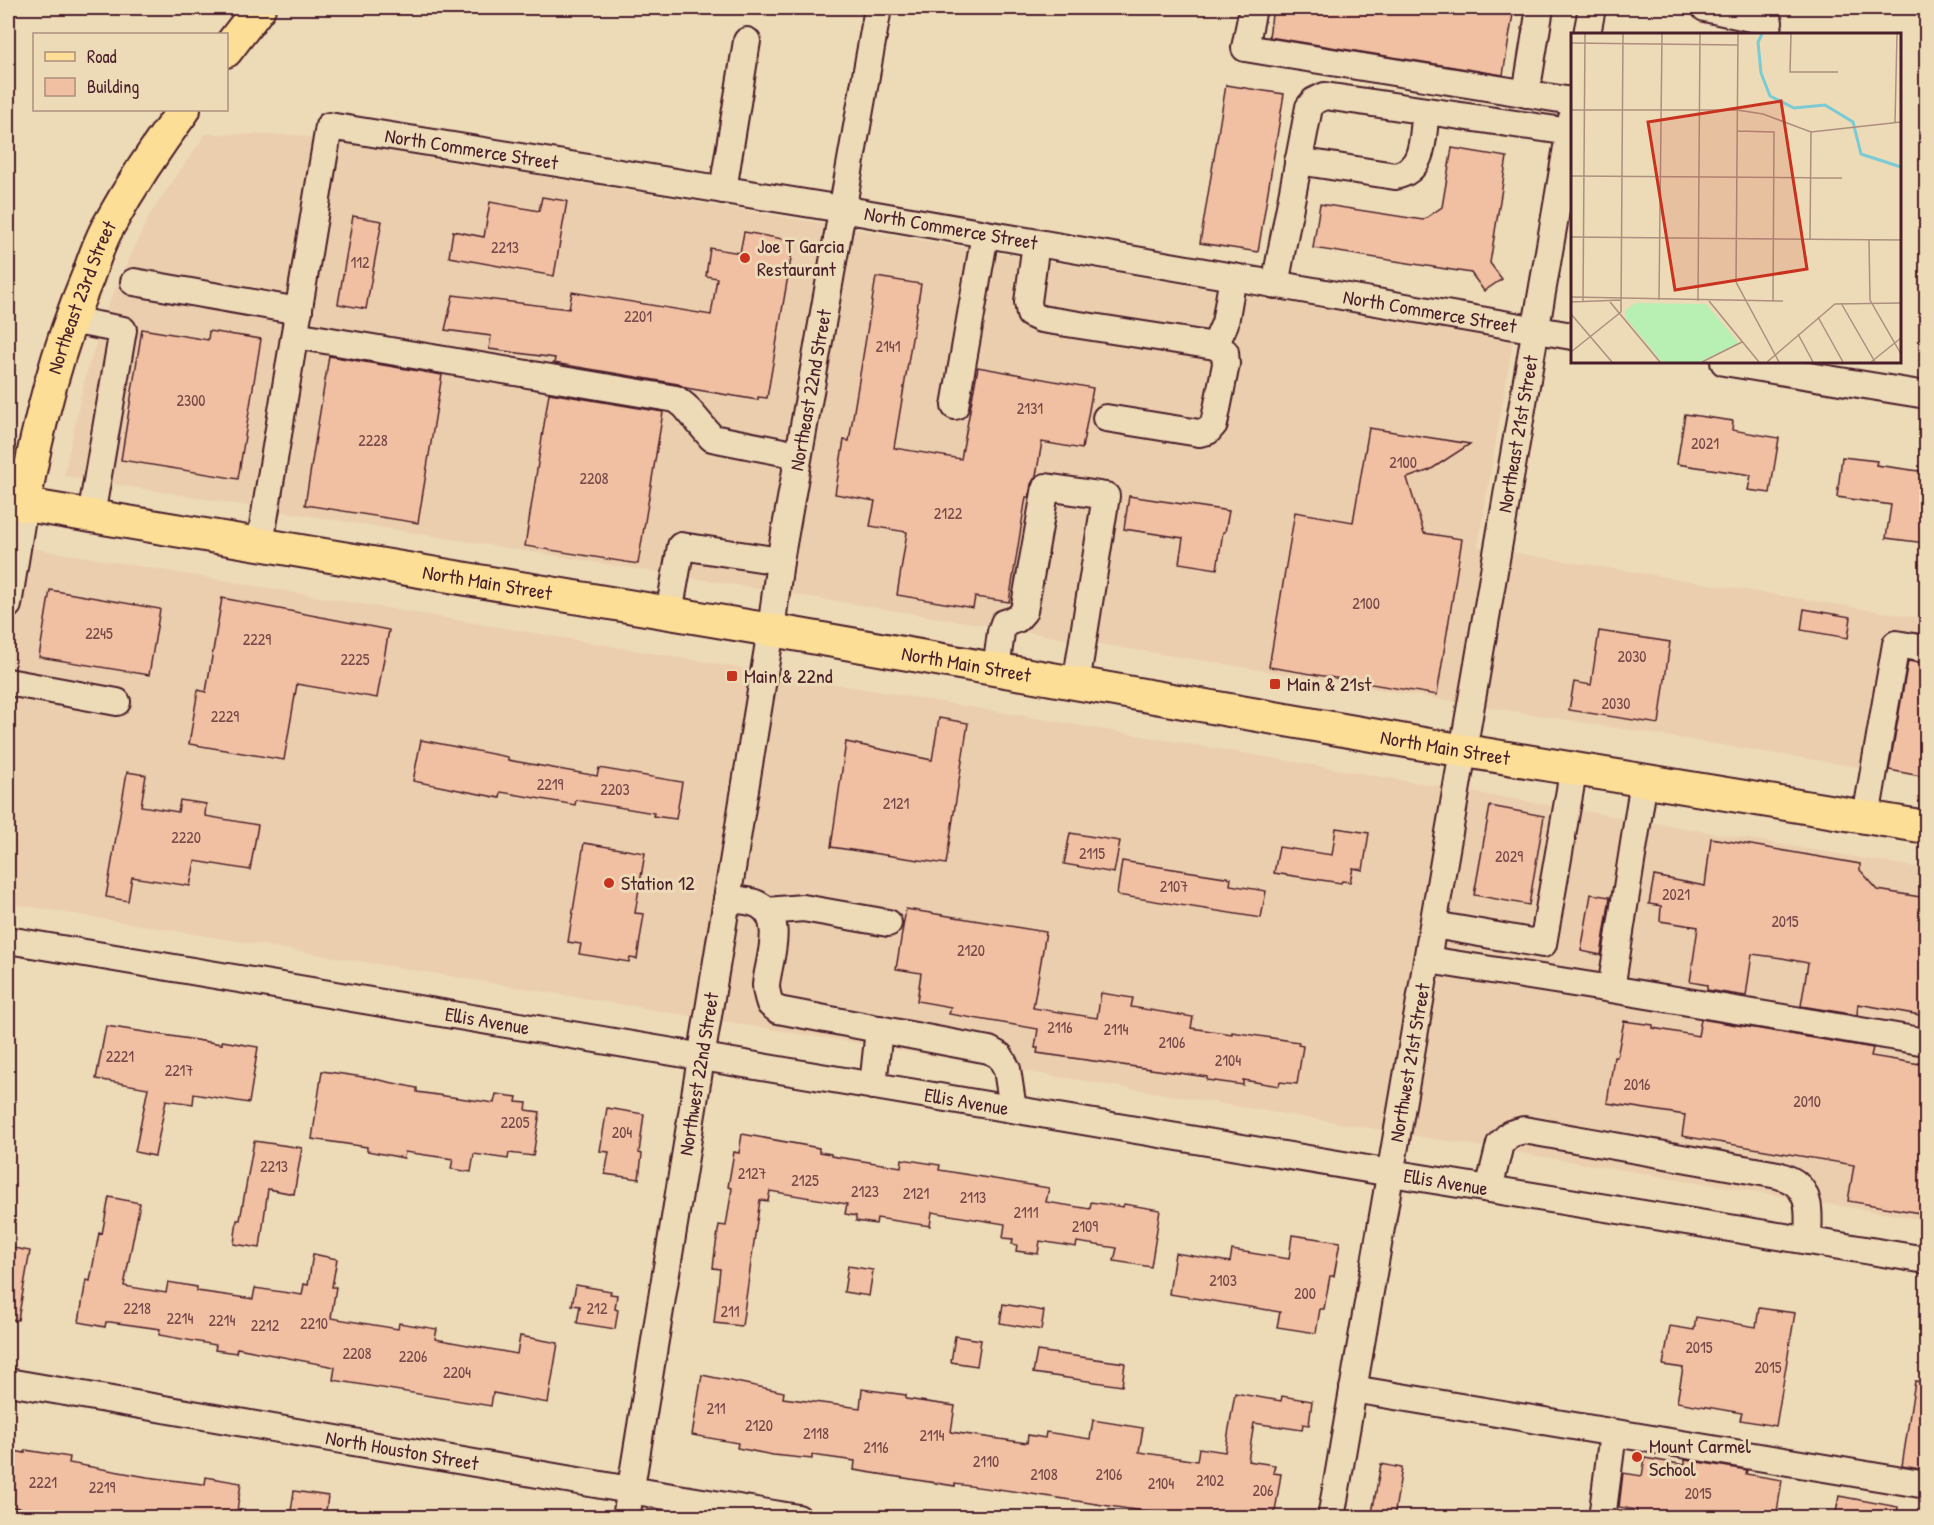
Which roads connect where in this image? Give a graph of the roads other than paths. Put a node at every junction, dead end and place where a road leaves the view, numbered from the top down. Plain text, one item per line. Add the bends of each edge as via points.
1 (259, 8) edge
2 (878, 8) edge
3 (1253, 8) edge
4 (1540, 8) edge
5 (1592, 8) edge
6 (1705, 8) edge
7 (1769, 21) dead end
8 (1587, 33) edge
9 (747, 41) dead end
10 (228, 48) edge
11 (1526, 94) junction
12 (1571, 101) edge
13 (183, 111) edge
14 (1426, 111) junction
15 (1571, 125) edge
16 (1298, 161) junction
17 (723, 190) junction
18 (842, 209) junction
19 (985, 234) junction
20 (1036, 243) junction
21 (1233, 277) junction
22 (134, 282) dead end
23 (1275, 285) junction
24 (70, 320) junction
25 (297, 323) junction
26 (1536, 330) junction
27 (1571, 336) edge
28 (1215, 346) junction
29 (1730, 363) edge
30 (1926, 395) edge
31 (955, 406) dead end
32 (1106, 418) dead end
33 (798, 455) junction
34 (16, 504) edge
35 (91, 516) junction
36 (260, 544) junction
37 (780, 561) junction
38 (8, 605) edge
39 (669, 613) junction
40 (771, 630) junction
41 (1926, 650) edge
42 (996, 670) junction
43 (8, 682) edge
44 (1076, 684) junction
45 (117, 702) dead end
46 (1464, 751) junction
47 (1574, 768) junction
48 (1644, 780) junction
49 (1866, 817) junction
50 (1926, 826) edge
51 (726, 899) junction
52 (767, 911) junction
53 (888, 923) dead end
54 (1434, 925) junction
55 (8, 940) edge
56 (1428, 960) junction
57 (1611, 988) junction
58 (879, 1029) junction
59 (1926, 1042) edge
60 (701, 1057) junction
61 (873, 1086) junction
62 (1013, 1109) junction
63 (1391, 1173) junction
64 (1489, 1189) junction
65 (1808, 1241) junction
66 (1926, 1260) edge
67 (8, 1382) edge
68 (1353, 1389) junction
69 (1613, 1433) junction
70 (1926, 1485) edge
71 (630, 1490) junction
72 (626, 1518) edge
73 (798, 1518) edge
74 (1331, 1518) edge
75 (1602, 1518) edge

1 - 10 main road
2 - 18 street, Northeast 22nd Street
3 - 11 street via 1245,48
4 - 11 street
5 - 8 street
6 - 7 street
9 - 17 street
11 - 12 street
13 - 24 main road, Northeast 23rd Street via 108,226
14 - 15 street
14 - 16 street via 1325,96 1309,107
14 - 16 street via 1420,154 1406,174 1395,176
15 - 26 street, Northeast 21st Street
16 - 23 street
17 - 18 street, North Commerce Street
17 - 25 street, North Commerce Street via 329,126
18 - 19 street, North Commerce Street
18 - 33 street, Northeast 22nd Street
19 - 20 street, North Commerce Street
19 - 31 street
20 - 21 street, North Commerce Street
20 - 28 street via 1028,302 1030,315
21 - 23 street, North Commerce Street
21 - 28 street via 1225,323
22 - 25 street
23 - 26 street, North Commerce Street
24 - 34 main road, Northeast 23rd Street
24 - 35 street via 123,330
25 - 33 street via 676,399 712,438
25 - 36 street
26 - 27 street, North Commerce Street
26 - 46 street, Northeast 21st Street
28 - 32 street via 1225,352 1226,364 1214,424 1209,431 1199,433
29 - 30 street
33 - 37 street, Northeast 22nd Street
34 - 35 main road, North Main Street
34 - 38 street
35 - 36 main road, North Main Street
36 - 39 main road, North Main Street
37 - 39 street via 681,546
37 - 40 street, Northeast 22nd Street
39 - 40 main road, North Main Street
40 - 42 main road, North Main Street
40 - 51 street, Northwest 22nd Street
41 - 49 street via 1896,644
42 - 44 main road, North Main Street
42 - 44 street via 1004,623 1017,619 1024,611 1046,487 1106,496
43 - 45 street
44 - 46 main road, North Main Street
46 - 47 main road, North Main Street
46 - 54 street, Northwest 21st Street
47 - 48 main road, North Main Street
47 - 54 street via 1543,944
48 - 49 main road, North Main Street
48 - 57 street
49 - 50 main road, North Main Street
51 - 52 street via 759,904
51 - 60 street, Northwest 22nd Street
52 - 53 street via 802,908
52 - 58 street via 773,934 766,988 770,1004 778,1010
54 - 56 street, Northwest 21st Street
55 - 60 street, Ellis Avenue
56 - 57 street
56 - 63 street, Northwest 21st Street
57 - 59 street
58 - 61 street
58 - 62 street via 995,1053 1007,1069
60 - 61 street, Ellis Avenue
60 - 71 street, Northwest 22nd Street
61 - 62 street, Ellis Avenue
62 - 63 street, Ellis Avenue
63 - 64 street, Ellis Avenue
63 - 68 street, Northwest 21st Street
64 - 65 street, Ellis Avenue
64 - 65 street via 1500,1144 1510,1134 1524,1130 1778,1175 1795,1183 1804,1194 1809,1206
65 - 66 street, Ellis Avenue
67 - 71 street, North Houston Street
68 - 69 street
68 - 74 street, Northwest 21st Street
69 - 70 street
69 - 75 street
71 - 72 street, Northwest 22nd Street
71 - 73 street, North Houston Street

